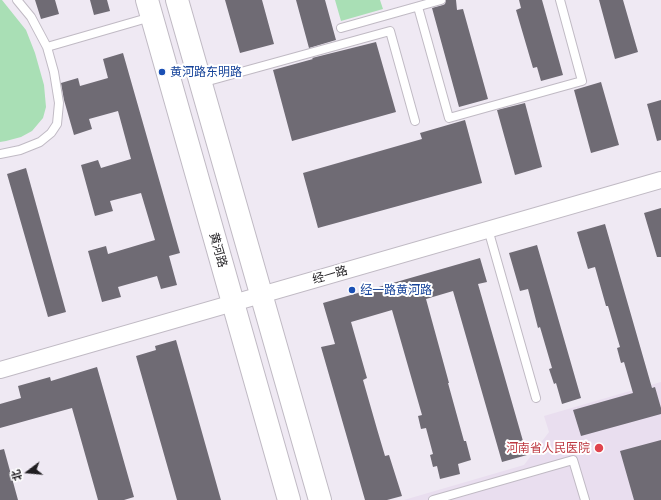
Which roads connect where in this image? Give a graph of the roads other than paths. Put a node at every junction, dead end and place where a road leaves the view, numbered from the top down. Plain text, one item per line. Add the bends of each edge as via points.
1 (17, 0) edge
2 (177, 0) edge
3 (441, 0) edge
4 (560, 0) edge
5 (418, 7) junction
6 (149, 8) edge
7 (341, 28) dead end
8 (47, 47) junction
9 (201, 83) junction
10 (415, 121) dead end
11 (0, 154) edge
12 (661, 180) edge
13 (488, 229) junction
14 (261, 295) junction
15 (233, 303) junction
16 (0, 370) edge
17 (536, 398) dead end
18 (290, 500) edge
19 (320, 500) edge
20 (433, 500) edge
21 (585, 500) edge

1 - 8 lane via 31,16
2 - 9 main road
3 - 5 lane
4 - 5 lane via 582,81 449,118
5 - 7 lane
6 - 8 lane
6 - 15 main road, 黄河路
8 - 11 lane via 59,104 57,124 40,142
9 - 10 lane via 390,31
9 - 14 main road
12 - 13 street, 经一路
13 - 14 street, 经一路
13 - 17 lane
14 - 15 street, 经一路
14 - 19 main road
15 - 16 street, 经一路
15 - 18 main road, 黄河路
20 - 21 lane via 574,460

